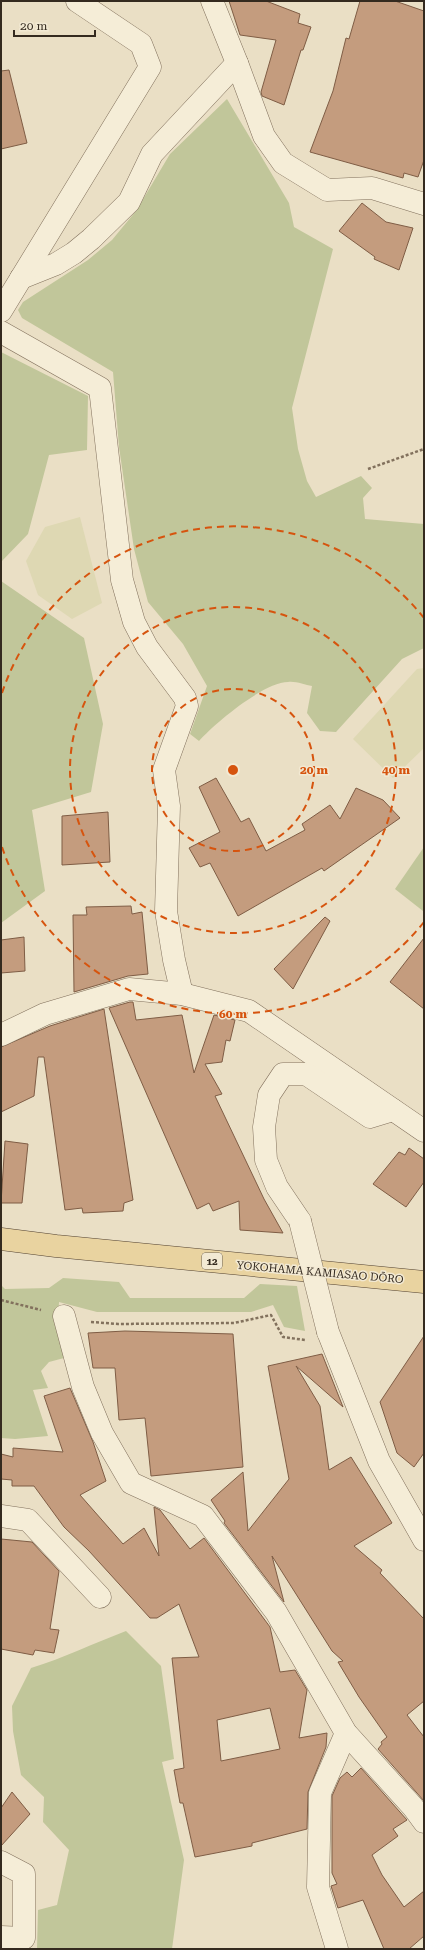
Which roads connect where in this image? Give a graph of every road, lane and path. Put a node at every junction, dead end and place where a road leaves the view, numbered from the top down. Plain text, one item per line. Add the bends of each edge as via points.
1 (77, 1) edge
2 (212, 1) edge
3 (237, 63) junction
4 (424, 204) edge
5 (21, 278) junction
6 (1, 311) edge
7 (1, 332) edge
8 (424, 449) edge
9 (368, 469) dead end
10 (182, 994) junction
11 (1, 1034) edge
12 (393, 1110) junction
13 (424, 1131) edge
14 (1, 1239) edge
15 (424, 1282) edge
16 (1, 1300) edge
17 (64, 1316) joint
18 (90, 1322) dead end
19 (330, 1336) junction
20 (1, 1516) edge
21 (424, 1540) edge
22 (100, 1597) dead end
23 (346, 1733) junction
24 (424, 1822) edge
25 (1, 1862) edge
26 (1, 1936) edge
27 (336, 1949) edge

1 - 5 street via 141,44 150,67
2 - 3 street
3 - 4 street via 264,136 283,163 327,190 372,188
3 - 5 street via 152,154 129,202 74,253 56,264
5 - 6 street
7 - 10 street via 100,388 122,580 134,622 147,647 185,698 187,706 164,770 169,806 166,911
8 - 9 path
10 - 11 street via 129,989 45,1014
10 - 12 street via 249,1011
12 - 13 street
12 - 19 street, bridge via 370,1117 306,1074 283,1074 269,1095 264,1127 266,1160 277,1187 300,1221
14 - 15 main road, YOKOHAMA KAMIASAO DŌRO / 12
16 - 17 path
17 - 23 street via 83,1387 102,1433 130,1483 203,1516 276,1612
18 - 19 path via 234,1323 271,1315 283,1337 322,1343
19 - 21 street via 379,1461
20 - 22 street via 28,1520
23 - 24 street
23 - 27 street via 320,1793 318,1887
25 - 26 street via 24,1874 24,1938

